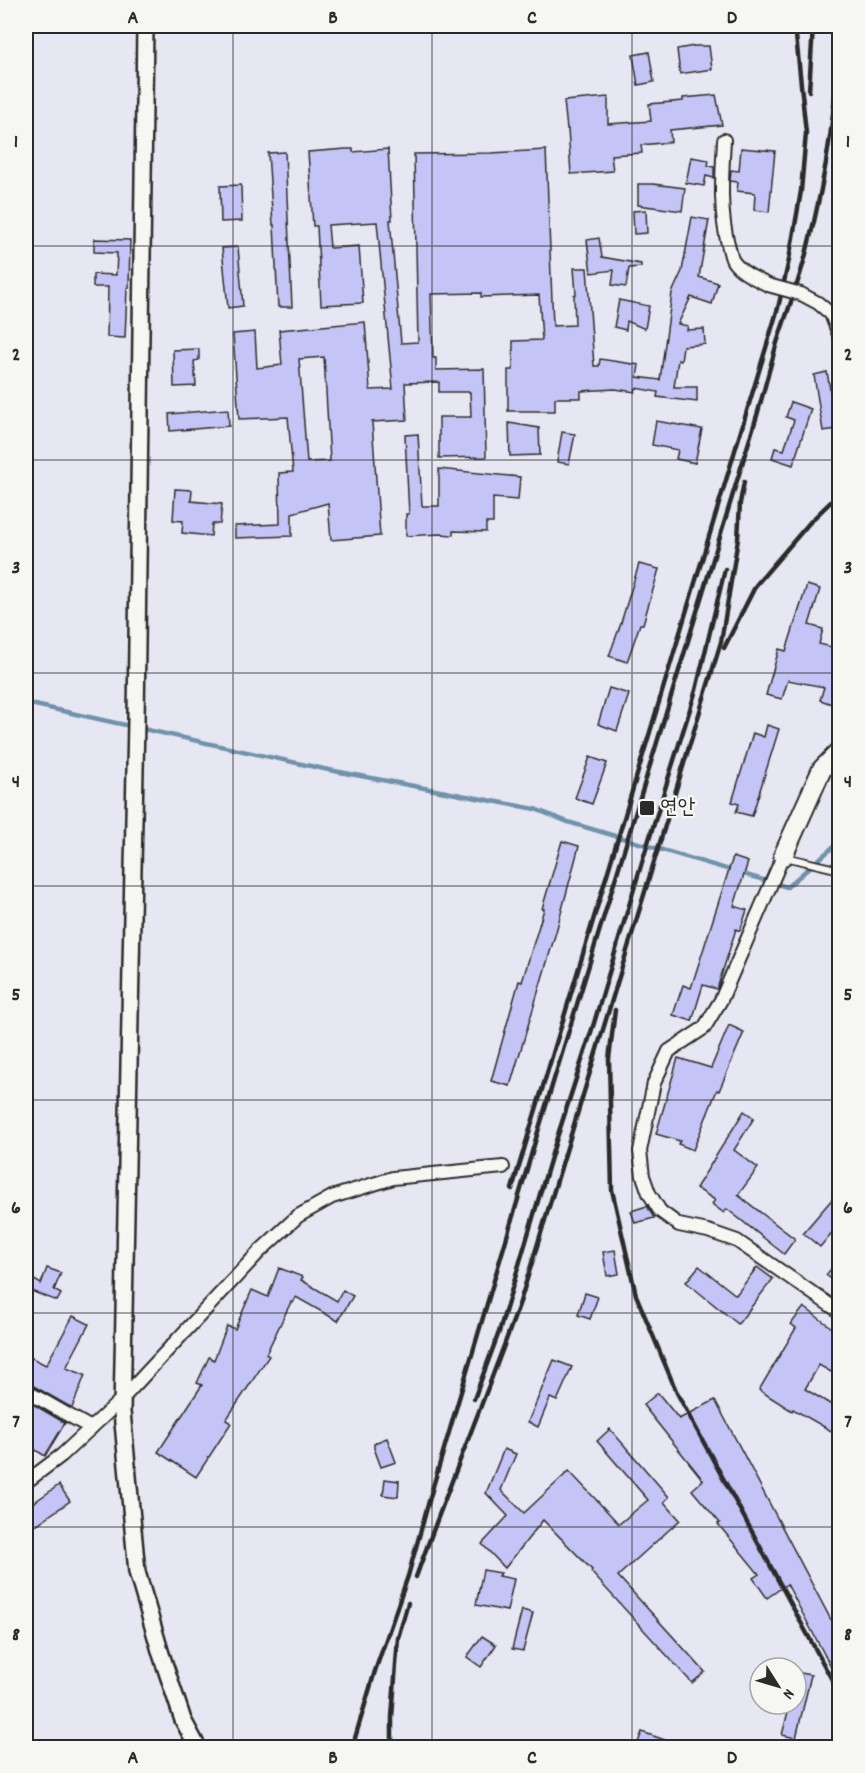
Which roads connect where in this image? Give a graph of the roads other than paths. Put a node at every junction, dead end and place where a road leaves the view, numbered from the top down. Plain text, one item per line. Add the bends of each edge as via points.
1 (145, 26) edge
2 (724, 140) dead end
3 (840, 337) edge
4 (840, 751) edge
5 (783, 856) junction
6 (840, 870) edge
7 (502, 1167) dead end
8 (840, 1312) edge
9 (26, 1391) edge
10 (122, 1399) junction
11 (91, 1428) junction
12 (26, 1482) edge
13 (198, 1748) edge

1 - 10 street
2 - 3 street, bridge via 723,214 732,260 768,285 818,303 831,314
4 - 5 main road via 822,769
5 - 6 lane
5 - 8 street via 721,1000 704,1028 669,1051 654,1083 640,1151 642,1176 660,1211 679,1225 737,1240
7 - 10 street via 393,1178 332,1197 298,1216 260,1251
9 - 11 street
10 - 11 street
10 - 13 street via 136,1572 183,1720
11 - 12 street

